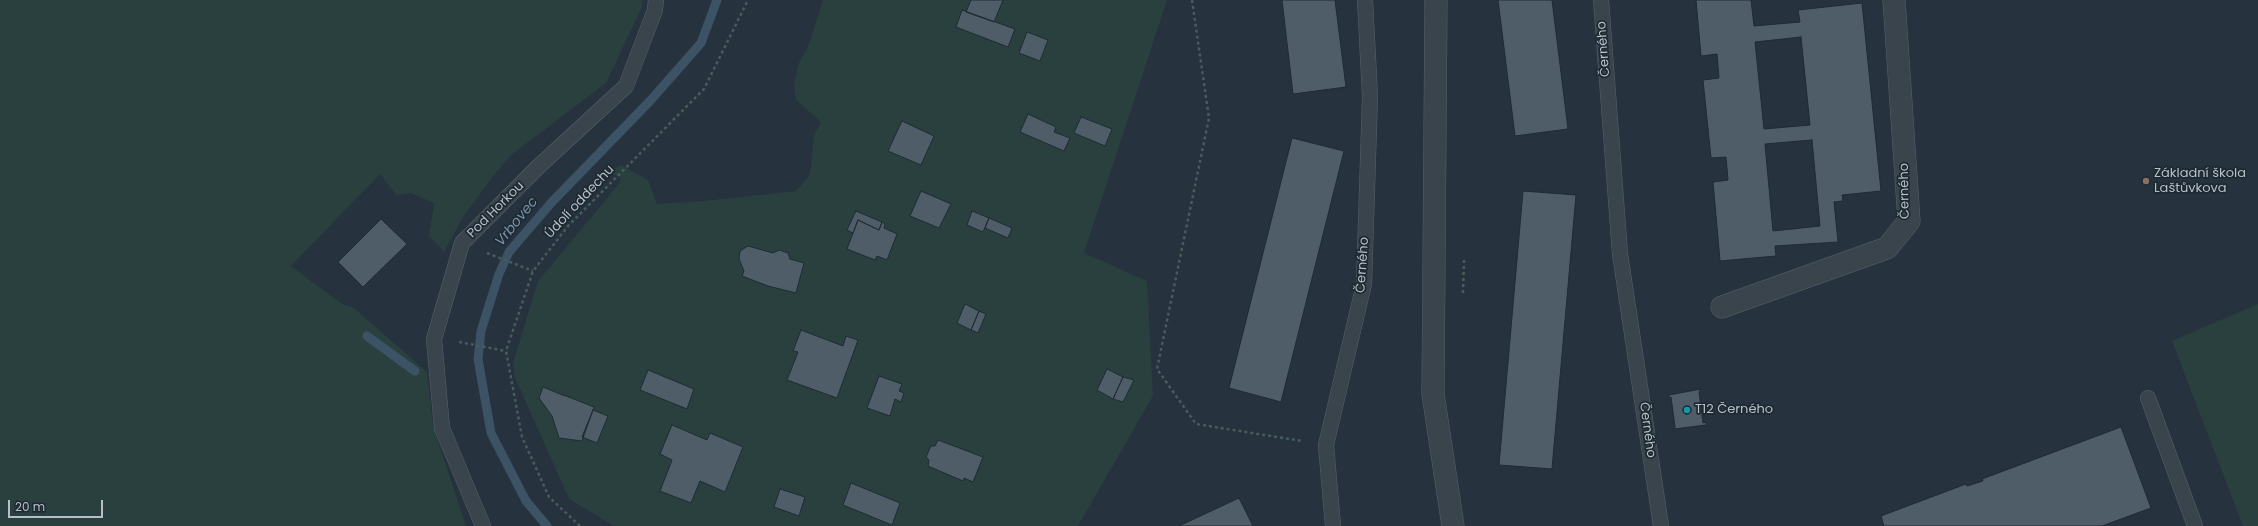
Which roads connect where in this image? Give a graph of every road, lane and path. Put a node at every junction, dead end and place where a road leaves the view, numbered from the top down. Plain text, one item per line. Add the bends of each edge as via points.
1 (656, 0) edge
2 (748, 0) edge
3 (1192, 0) edge
4 (1366, 0) edge
5 (1436, 0) edge
6 (1601, 0) edge
7 (1894, 0) edge
8 (488, 253) dead end
9 (533, 271) junction
10 (1722, 306) dead end
11 (459, 342) dead end
12 (506, 351) junction
13 (2148, 398) dead end
14 (1326, 445) junction
15 (483, 526) edge
16 (580, 526) edge
17 (1333, 526) edge
18 (1453, 526) edge
19 (1661, 526) edge
20 (2194, 526) edge

1 - 15 lane, Pod Horkou via 655,10 626,86 538,167 462,243 434,339 442,428
2 - 9 path, Údolí oddechu via 704,89 568,226
3 - 14 path via 1209,118 1157,369 1196,424
4 - 14 lane, Černého via 1370,96 1364,284
5 - 18 street via 1433,394
6 - 19 lane, Černého via 1620,254
7 - 10 street, Černého via 1909,221 1887,248
8 - 9 path
9 - 12 path, Údolí oddechu
11 - 12 path
12 - 16 path, Údolí oddechu via 522,437 549,497
13 - 20 lane
14 - 17 lane, Černého

